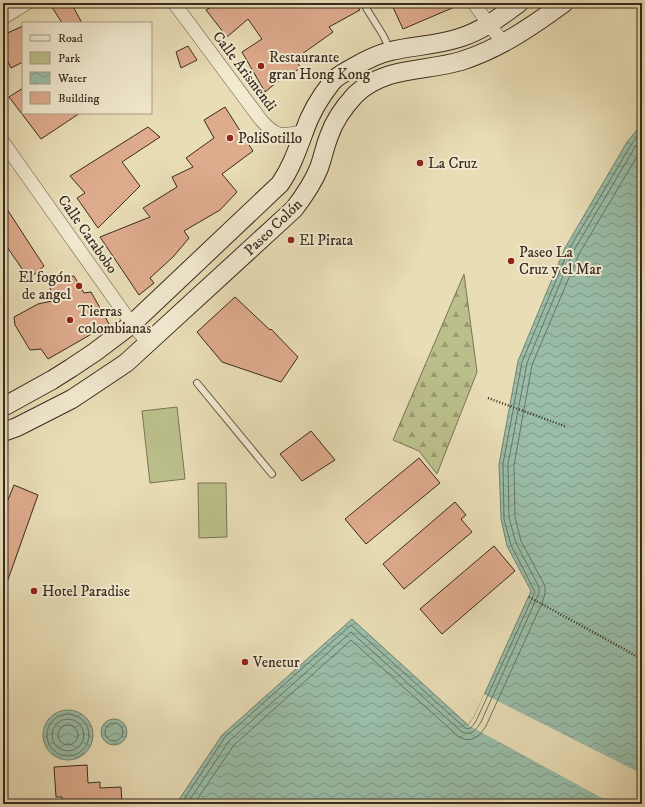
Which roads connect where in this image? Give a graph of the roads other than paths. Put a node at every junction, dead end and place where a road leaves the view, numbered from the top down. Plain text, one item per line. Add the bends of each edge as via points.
1 (27, 3) edge
2 (174, 3) edge
3 (363, 3) edge
4 (474, 3) edge
5 (519, 3) edge
6 (564, 3) edge
7 (3, 18) edge
8 (489, 25) junction
9 (504, 43) junction
10 (390, 51) junction
11 (304, 132) junction
12 (3, 142) edge
13 (286, 176) junction
14 (306, 194) junction
15 (132, 324) junction
16 (148, 343) junction
17 (197, 384) dead end
18 (3, 407) edge
19 (3, 432) edge
20 (272, 474) dead end

1 - 7 street
2 - 11 street, Calle Arismendi via 270,130 284,136
3 - 10 lane
4 - 8 street
5 - 8 street, Paseo Colón
6 - 9 street, Paseo Colón
8 - 9 street
8 - 10 street, Paseo Colón via 461,38
9 - 14 street, Paseo Colón via 460,61 387,75 361,90 333,125 319,167
10 - 11 street, Paseo Colón via 358,64 333,81 315,107
11 - 13 street, Paseo Colón
12 - 15 street, Calle Carabobo
13 - 14 street
13 - 15 street, Paseo Colón
14 - 16 street, Paseo Colón via 294,210
15 - 16 street, Calle Carabobo
15 - 18 street, Paseo Colón via 65,372
16 - 19 street, Paseo Colón via 126,363 72,399
17 - 20 lane

